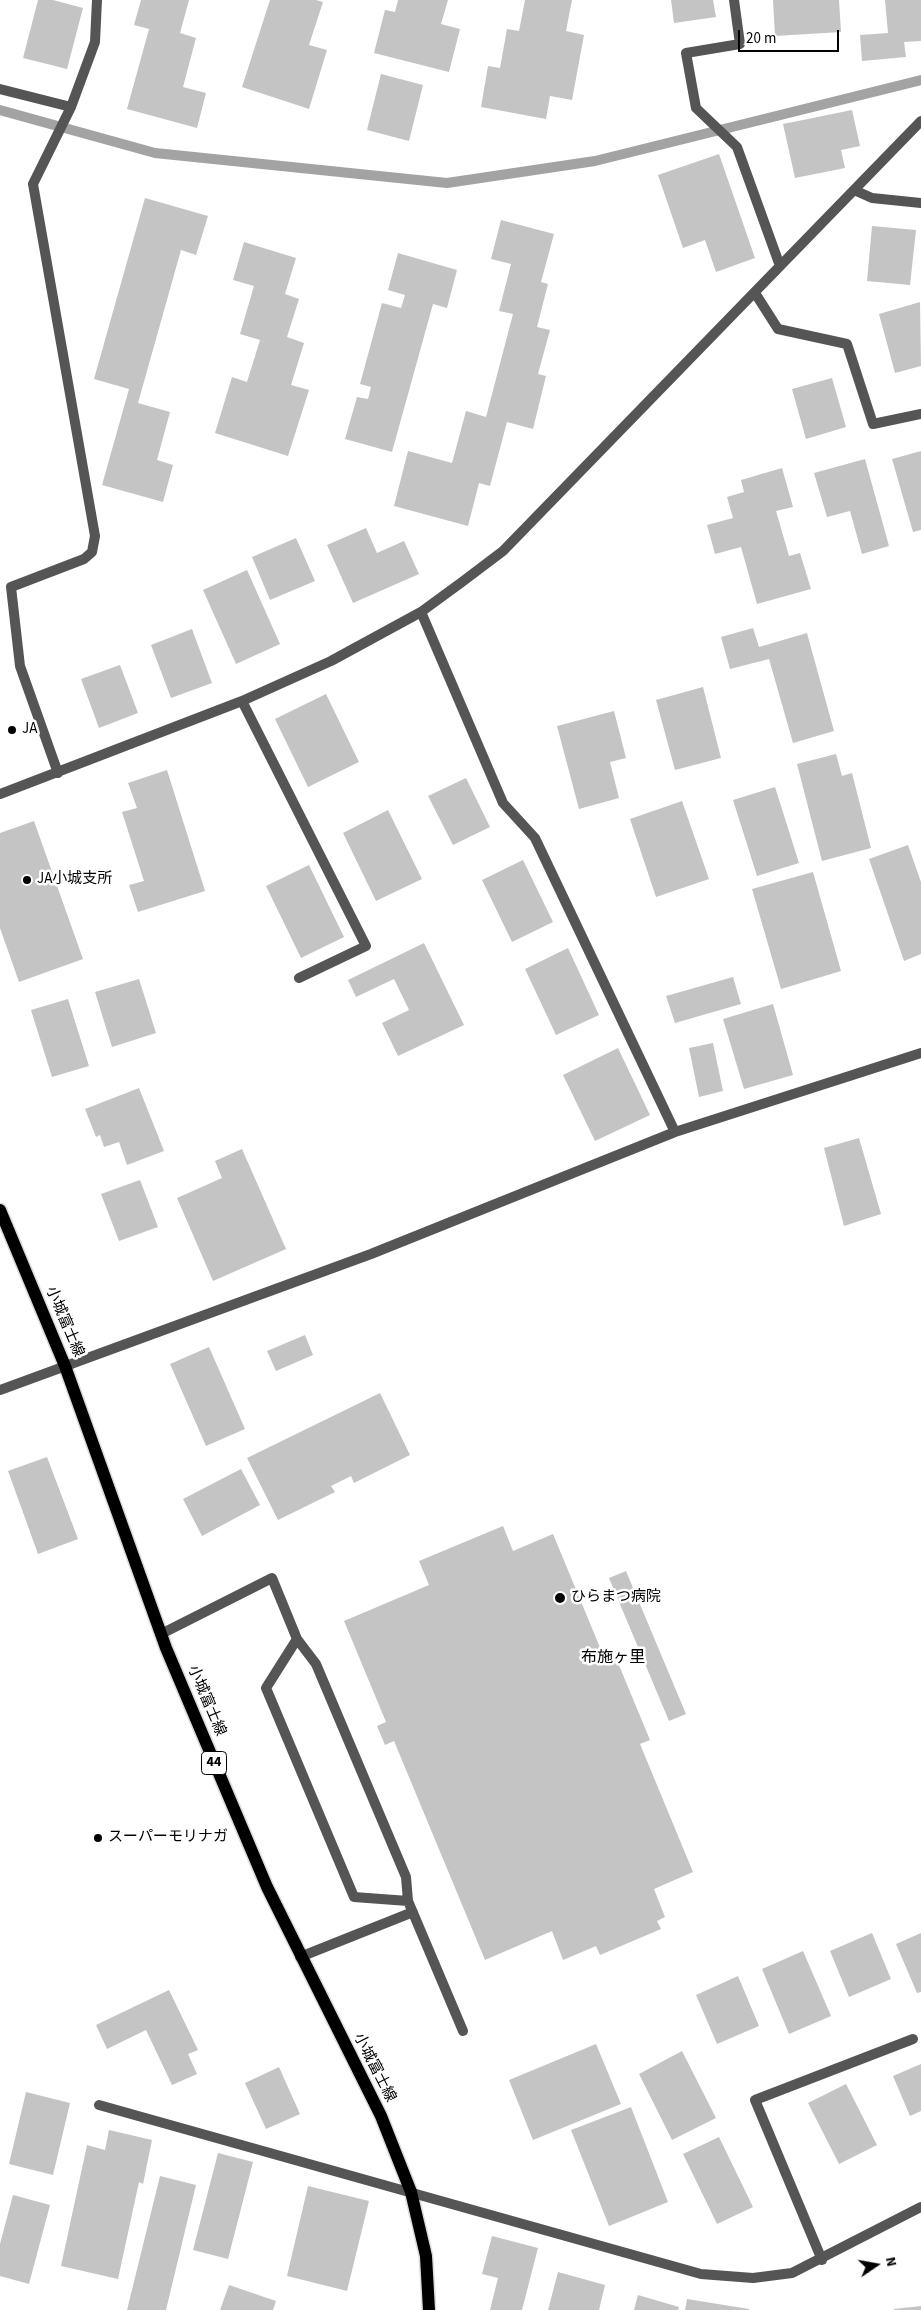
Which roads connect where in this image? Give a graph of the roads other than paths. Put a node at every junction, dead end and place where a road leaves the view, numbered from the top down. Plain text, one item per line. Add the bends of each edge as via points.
1 (98, 0) edge
2 (734, 0) edge
3 (0, 89) edge
4 (71, 107) junction
5 (921, 121) edge
6 (854, 190) junction
7 (921, 203) edge
8 (780, 266) junction
9 (754, 293) junction
10 (921, 414) edge
11 (421, 612) junction
12 (242, 701) junction
13 (58, 773) junction
14 (0, 794) edge
15 (299, 978) dead end
16 (921, 1053) edge
17 (675, 1132) junction
18 (0, 1210) edge
19 (65, 1366) junction
20 (0, 1390) edge
21 (161, 1634) junction
22 (297, 1638) junction
23 (408, 1901) junction
24 (413, 1912) junction
25 (300, 1957) junction
26 (463, 2030) dead end
27 (913, 2039) dead end
28 (99, 2105) dead end
29 (411, 2192) junction
30 (921, 2207) edge
31 (822, 2260) junction
32 (429, 2310) edge

1 - 4 street via 95,42
2 - 8 street via 740,44 686,53 696,108 737,147
3 - 4 street
4 - 13 street via 33,184 95,536 92,552 84,559 11,587 20,666
5 - 6 street
6 - 7 street via 872,198
6 - 8 street
8 - 9 street
9 - 10 street via 778,329 847,344 874,424
9 - 11 street via 503,550
11 - 12 street via 331,661
11 - 17 street via 503,803 535,838
12 - 13 street
12 - 15 street via 366,946
13 - 14 street
16 - 17 street
17 - 19 street via 372,1254
18 - 19 main road, 小城富士線 / 44
19 - 20 street
19 - 21 main road, 小城富士線 / 44
21 - 22 street via 272,1578
21 - 25 main road, 小城富士線 / 44 via 266,1887
22 - 23 street via 316,1664 384,1824 406,1877
22 - 23 street via 266,1688 338,1860 354,1897
23 - 24 street
24 - 25 street
24 - 26 street
25 - 29 main road, 小城富士線 / 44 via 381,2116
27 - 31 street via 755,2100
28 - 29 street
29 - 31 street via 702,2274 753,2278 792,2273
29 - 32 main road, 小城富士線 / 44 via 426,2256
30 - 31 street

